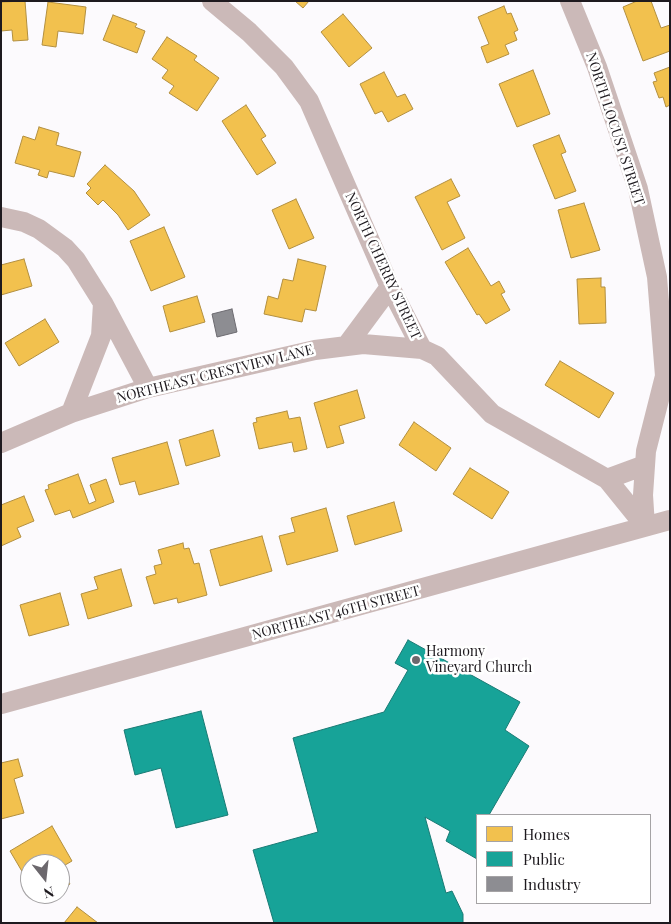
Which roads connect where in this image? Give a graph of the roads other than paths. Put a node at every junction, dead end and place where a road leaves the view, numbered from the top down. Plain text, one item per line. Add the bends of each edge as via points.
1 (212, 1) edge
2 (570, 1) edge
3 (1, 217) edge
4 (390, 287) junction
5 (103, 303) junction
6 (347, 345) junction
7 (422, 349) junction
8 (148, 388) junction
9 (71, 413) junction
10 (1, 443) edge
11 (645, 466) junction
12 (607, 479) junction
13 (670, 520) edge
14 (645, 526) junction
15 (1, 704) edge

1 - 4 street, NORTH CHERRY STREET via 284,67 309,101
2 - 11 street, NORTH LOCUST STREET via 597,67 638,189 657,278 664,376
3 - 5 street via 39,229 65,248
4 - 6 street
4 - 7 street, NORTH CHERRY STREET
5 - 8 street
5 - 9 street via 101,336
6 - 7 street, NORTHEAST CRESTVIEW LANE
6 - 8 street, NORTHEAST CRESTVIEW LANE
7 - 12 street, NORTH CHERRY STREET via 437,356 492,414
8 - 9 street, NORTHEAST CRESTVIEW LANE
9 - 10 street, NORTHEAST CRESTVIEW LANE
11 - 12 street
11 - 14 street, NORTH LOCUST STREET
12 - 14 street, NORTH CHERRY STREET
13 - 14 street, NORTHEAST 46TH STREET
14 - 15 street, NORTHEAST 46TH STREET

